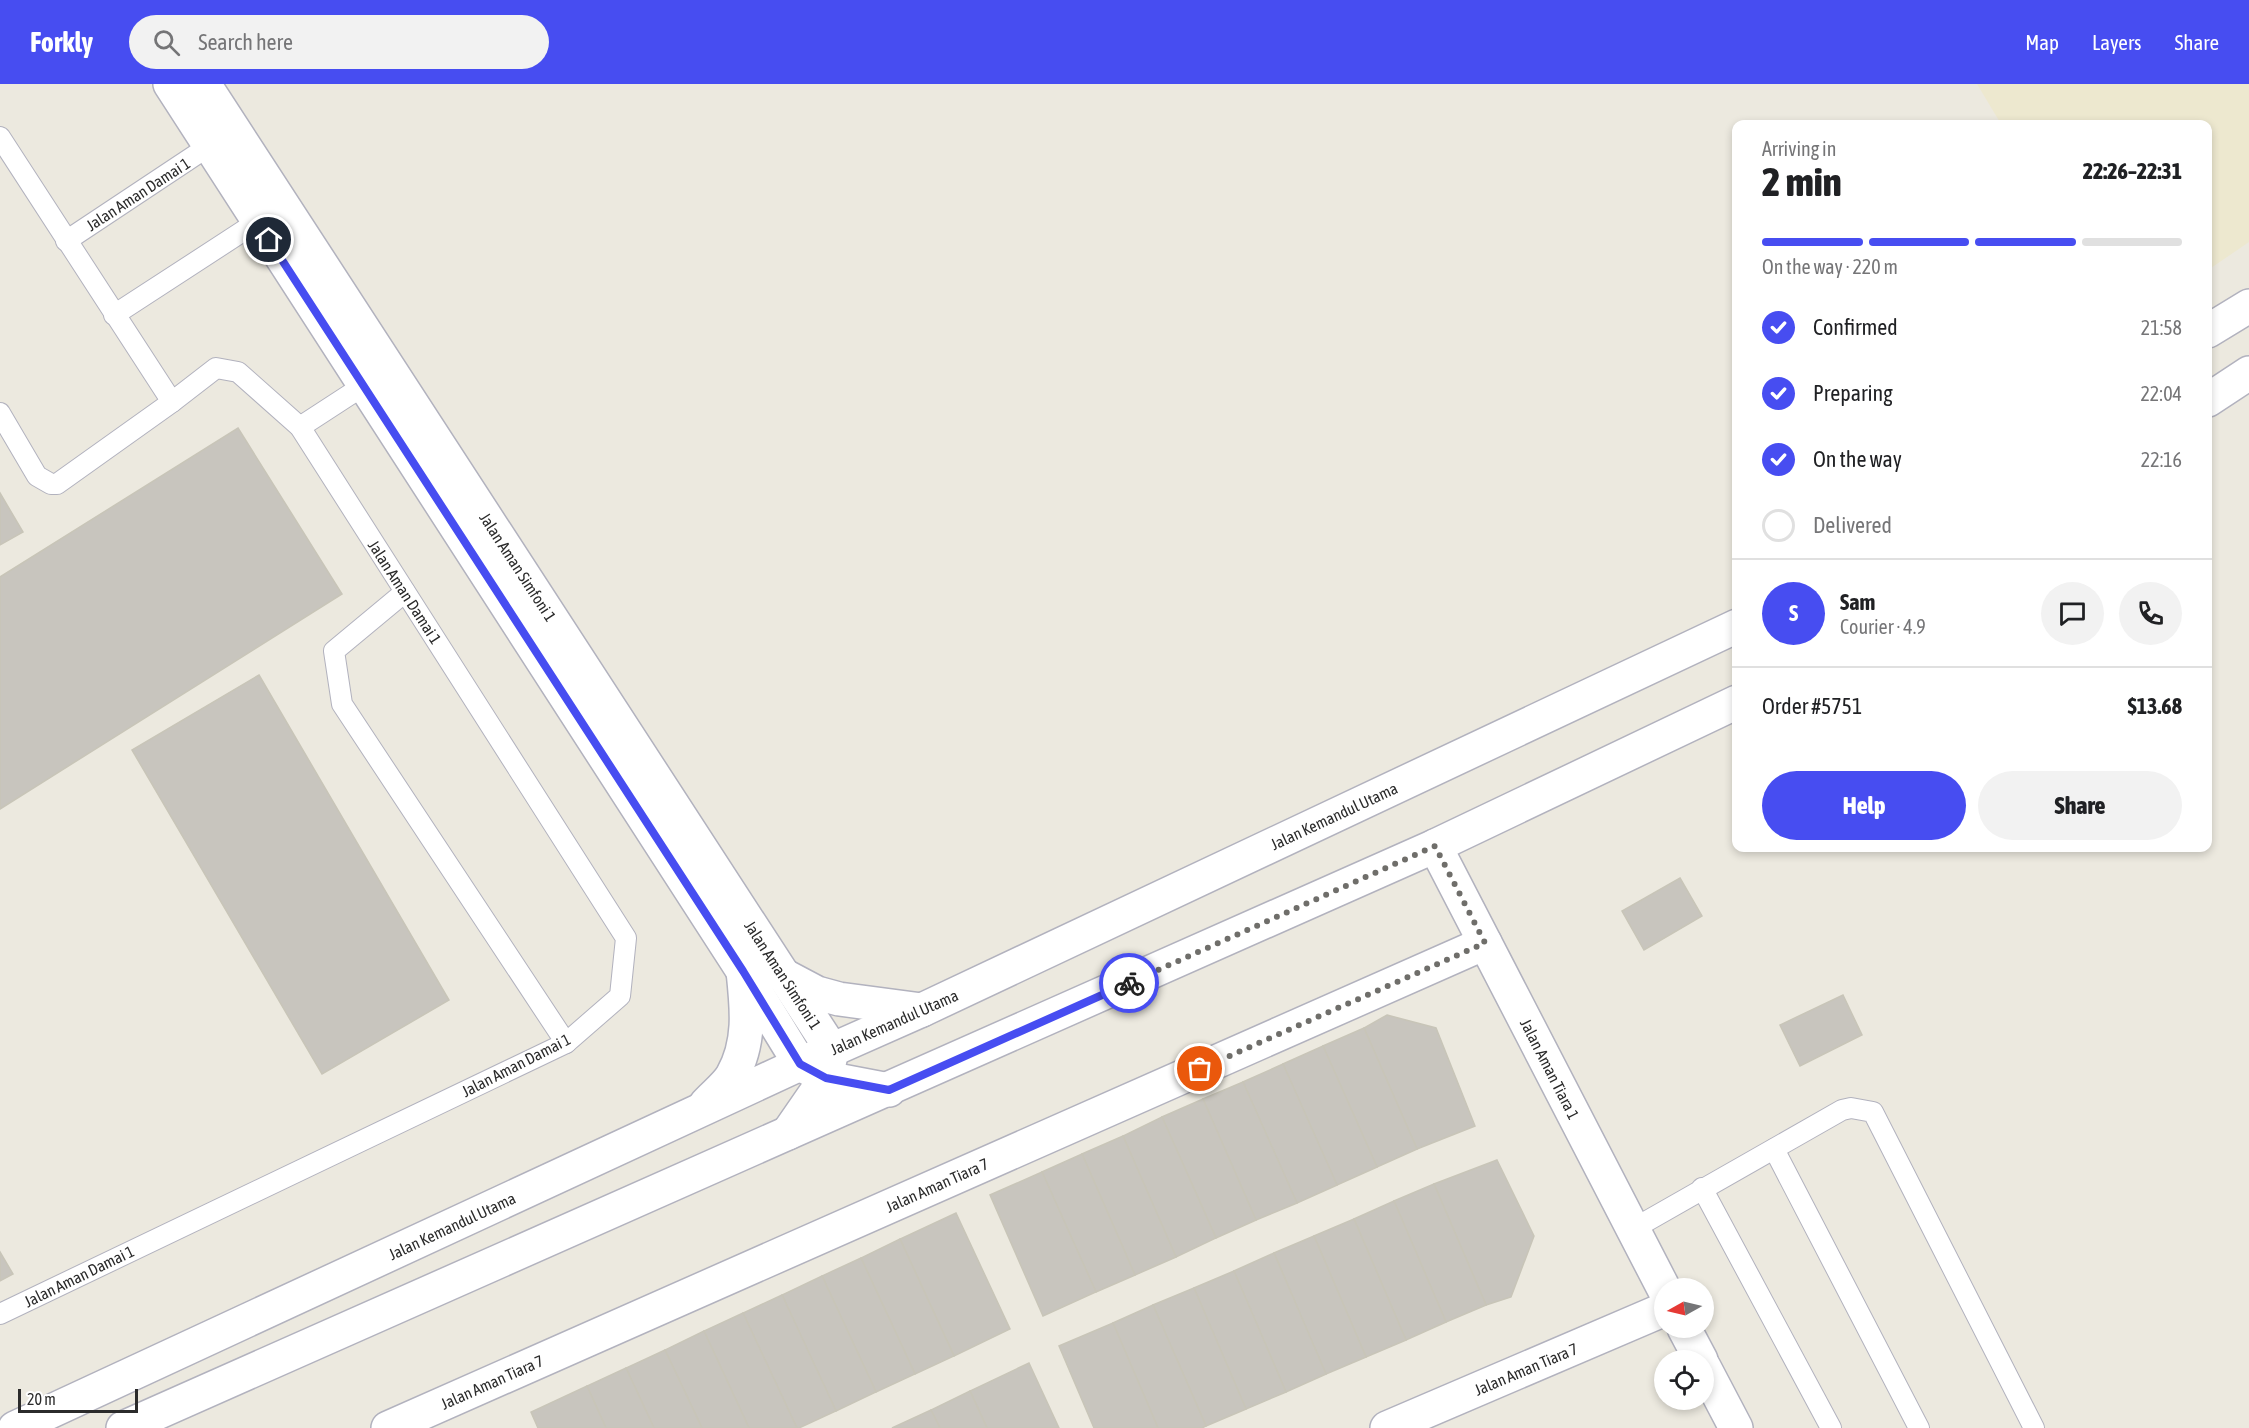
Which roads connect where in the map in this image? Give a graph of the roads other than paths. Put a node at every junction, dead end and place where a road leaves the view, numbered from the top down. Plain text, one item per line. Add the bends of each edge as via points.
1 (170, 84) edge
2 (204, 84) edge
3 (0, 138) edge
4 (209, 146) junction
5 (257, 222) junction
6 (66, 241) junction
7 (2249, 306) edge
8 (114, 315) junction
9 (2212, 329) edge
10 (2249, 373) edge
11 (363, 386) junction
12 (2212, 397) edge
13 (172, 402) junction
14 (0, 413) edge
15 (300, 427) junction
16 (405, 592) junction
17 (1732, 628) edge
18 (1732, 704) edge
19 (1435, 846) junction
20 (1485, 943) junction
21 (743, 971) junction
22 (783, 975) junction
23 (922, 1010) junction
24 (566, 1043) junction
25 (819, 1064) junction
26 (889, 1090) junction
27 (699, 1112) junction
28 (788, 1133) junction
29 (1774, 1149) junction
30 (1702, 1188) junction
31 (1633, 1229) junction
32 (1658, 1278) edge
33 (0, 1314) edge
34 (1654, 1314) edge
35 (1714, 1386) edge
36 (15, 1428) edge
37 (123, 1428) edge
38 (388, 1428) edge
39 (1388, 1428) edge
40 (1736, 1428) edge
41 (1831, 1428) edge
42 (1919, 1428) edge
43 (2034, 1428) edge

1 - 4 street, Jalan Aman Simfoni 1
2 - 22 street, Jalan Aman Simfoni 1
3 - 6 lane
4 - 5 street, Jalan Aman Simfoni 1
4 - 6 lane, Jalan Aman Damai 1
5 - 8 lane
5 - 11 street, Jalan Aman Simfoni 1
6 - 8 lane
7 - 9 street
8 - 13 lane
10 - 12 street
11 - 15 lane
11 - 21 street, Jalan Aman Simfoni 1
13 - 14 lane, Jalan Aman Damai 1 via 57,484 37,476
13 - 15 lane, Jalan Aman Damai 1 via 216,368 238,372
15 - 16 lane, Jalan Aman Damai 1
16 - 24 lane, Jalan Aman Damai 1 via 626,938 620,996
16 - 24 lane via 334,651 342,704
17 - 23 street, Jalan Kemandul Utama
18 - 19 street
19 - 20 street, Jalan Aman Tiara 1
19 - 26 street
20 - 31 street, Jalan Aman Tiara 1
20 - 38 street, Jalan Aman Tiara 7
21 - 25 street, Jalan Aman Simfoni 1
21 - 27 street via 748,1017 744,1048 731,1078
22 - 23 street via 817,993 839,999
22 - 25 street, Jalan Aman Simfoni 1
23 - 25 street, Jalan Kemandul Utama
24 - 33 lane, Jalan Aman Damai 1
25 - 26 street
25 - 27 street, Jalan Kemandul Utama
25 - 28 street
26 - 28 street
27 - 36 street, Jalan Kemandul Utama
28 - 37 street
29 - 30 lane
29 - 42 lane
29 - 43 lane via 1842,1110 1873,1112
30 - 31 lane
30 - 41 lane
31 - 32 street, Jalan Aman Tiara 1
34 - 39 street, Jalan Aman Tiara 7
35 - 40 street

